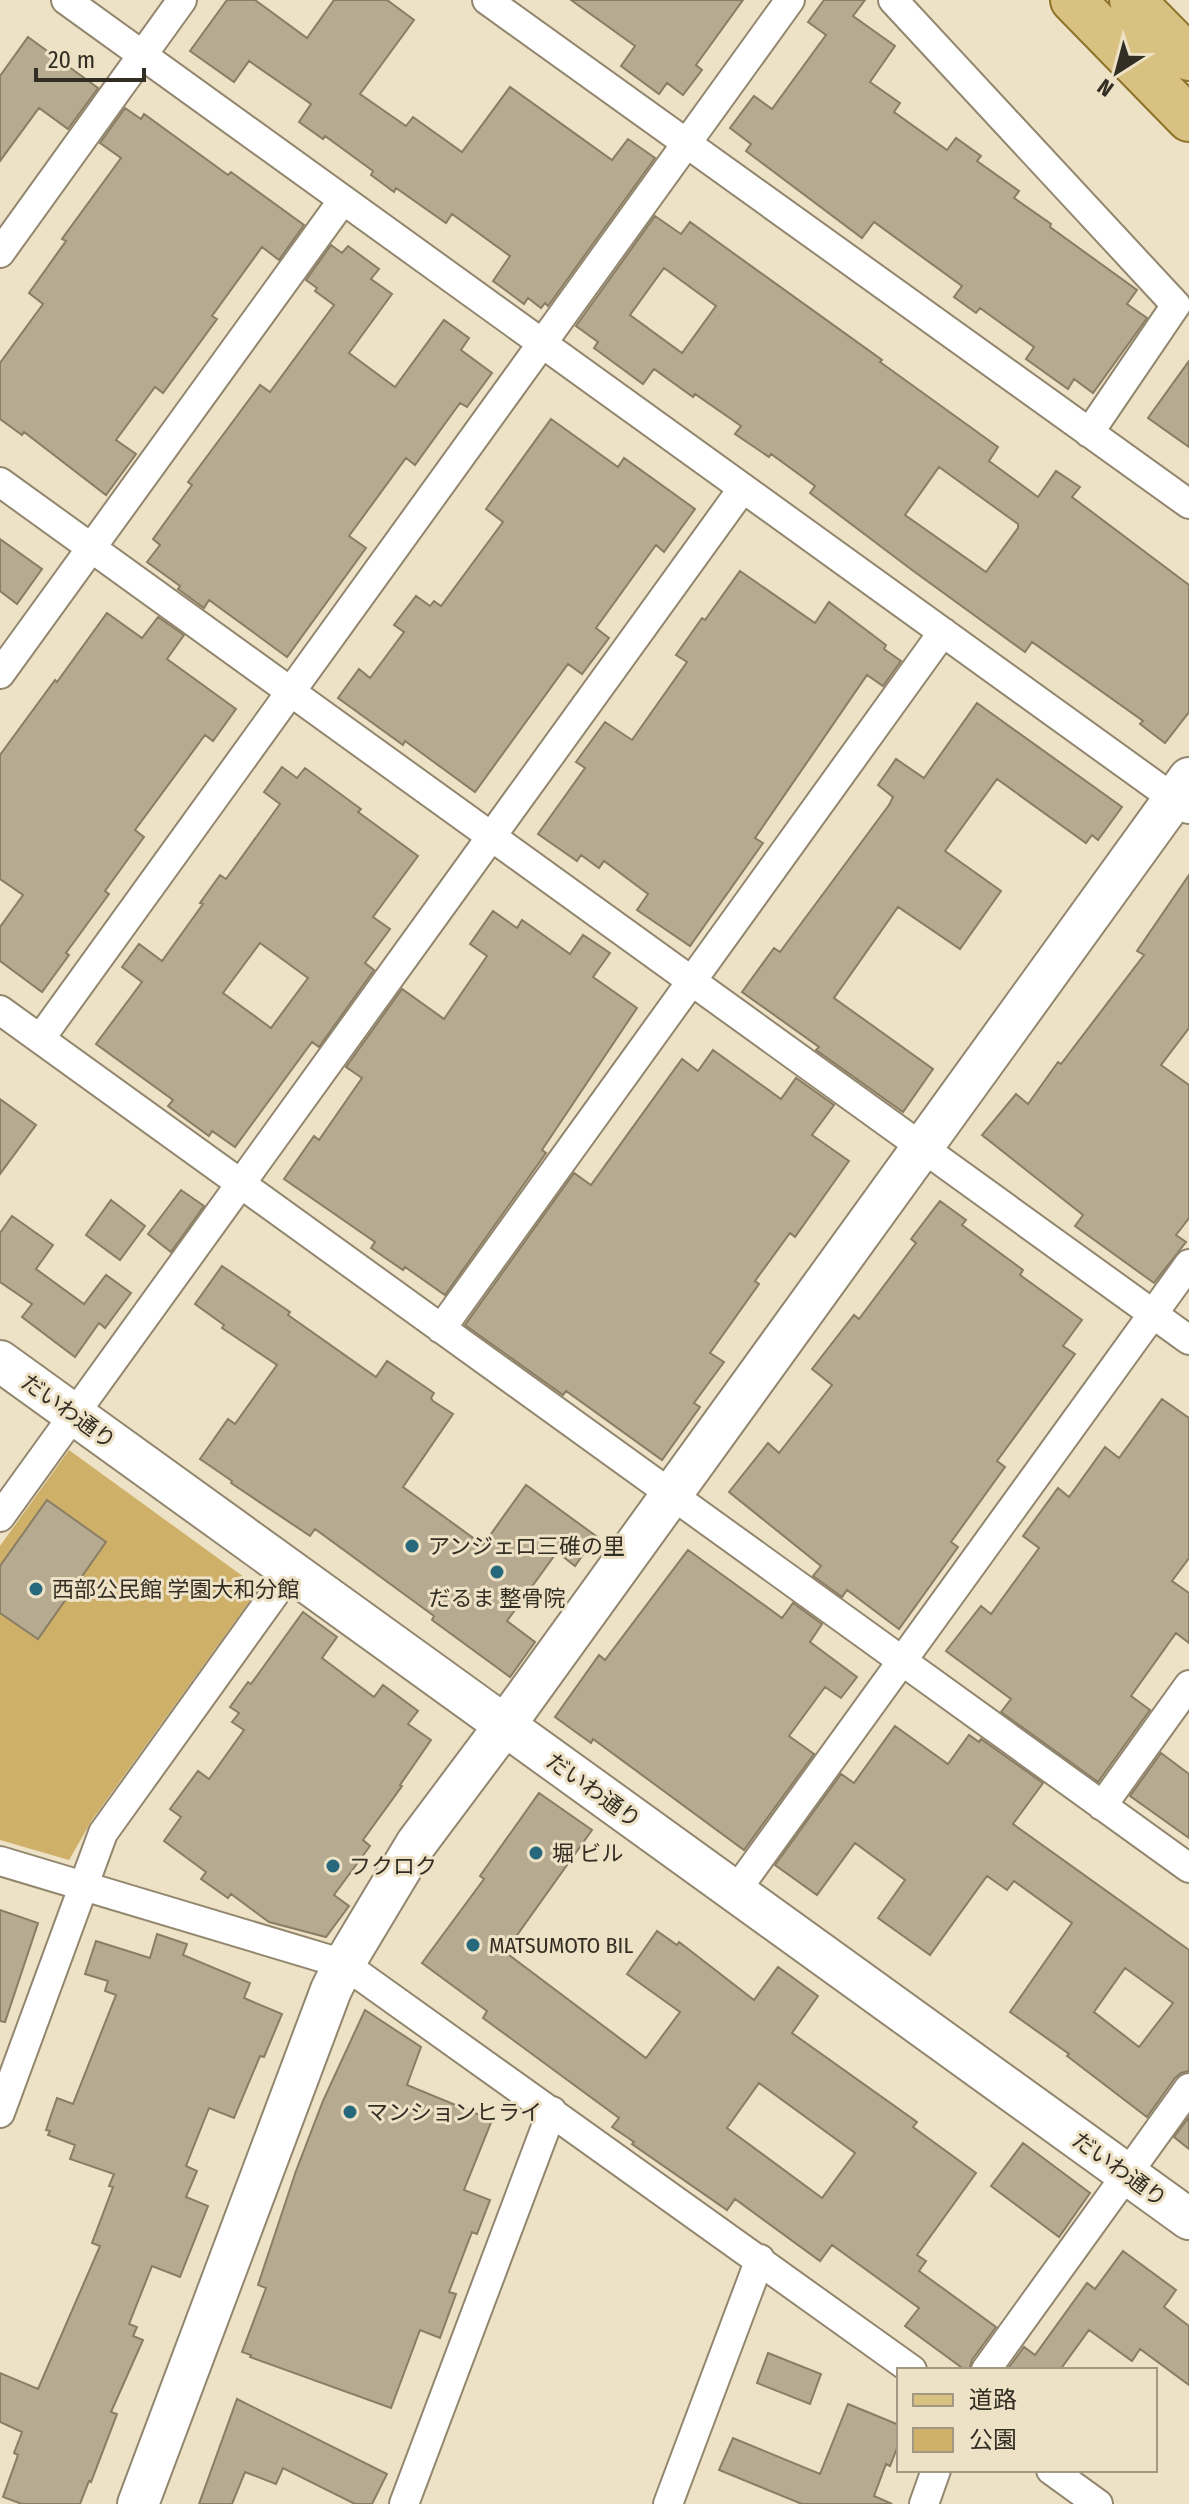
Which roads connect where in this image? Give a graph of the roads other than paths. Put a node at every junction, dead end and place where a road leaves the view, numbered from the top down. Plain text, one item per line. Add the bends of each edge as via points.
1 (66, 0) edge
2 (182, 0) edge
3 (487, 0) edge
4 (790, 0) edge
5 (893, 0) edge
6 (1073, 0) edge
7 (1132, 0) edge
8 (142, 55) junction
9 (1189, 58) edge
10 (1189, 119) edge
11 (686, 143) junction
12 (343, 200) junction
13 (0, 253) edge
14 (542, 344) junction
15 (1089, 433) junction
16 (0, 482) edge
17 (743, 488) junction
18 (1189, 504) edge
19 (91, 548) junction
20 (943, 632) junction
21 (0, 674) edge
22 (291, 692) junction
23 (1184, 795) edge
24 (492, 837) junction
25 (692, 981) junction
26 (0, 1010) edge
27 (40, 1039) junction
28 (922, 1147) junction
29 (241, 1184) junction
30 (1189, 1264) edge
31 (1153, 1314) junction
32 (441, 1329) junction
33 (1189, 1340) edge
34 (0, 1361) edge
35 (74, 1415) junction
36 (671, 1494) junction
37 (0, 1517) edge
38 (291, 1571) junction
39 (902, 1661) junction
40 (1189, 1685) edge
41 (505, 1725) junction
42 (1102, 1806) junction
43 (0, 1861) edge
44 (1189, 1868) edge
45 (84, 1885) junction
46 (735, 1892) junction
47 (344, 1964) junction
48 (1189, 2088) edge
49 (552, 2111) junction
50 (0, 2113) edge
51 (1126, 2174) junction
52 (1189, 2219) edge
53 (760, 2259) junction
54 (909, 2368) edge
55 (987, 2368) edge
56 (935, 2472) edge
57 (1054, 2472) edge
58 (138, 2504) edge
59 (404, 2504) edge
60 (668, 2504) edge
61 (924, 2504) edge
62 (1098, 2504) edge

1 - 8 street
2 - 8 street
3 - 11 street
4 - 11 street
5 - 15 street via 1176,305
6 - 10 main road
7 - 9 main road
8 - 12 street
8 - 13 street
11 - 14 street
11 - 15 street
12 - 14 street
12 - 19 street
14 - 17 street
14 - 22 street
15 - 18 street
16 - 19 street
17 - 20 street
17 - 24 street
19 - 21 street
19 - 22 street
20 - 23 street
20 - 25 street
22 - 24 street
22 - 27 street
23 - 28 street
24 - 25 street
24 - 29 street
25 - 28 street
25 - 32 street
26 - 27 street
27 - 29 street
28 - 31 street
28 - 36 street
29 - 32 street
29 - 35 street
30 - 31 street
31 - 33 street
31 - 39 street
32 - 36 street
34 - 35 street, だいわ通り
35 - 37 street
35 - 38 street, だいわ通り
36 - 39 street
36 - 41 street
38 - 41 street, だいわ通り
38 - 45 street via 103,1833
39 - 42 street
39 - 46 street
40 - 42 street
41 - 46 street, だいわ通り
41 - 47 street via 416,1844
42 - 44 street
43 - 45 street
45 - 47 street
45 - 50 street
46 - 51 street, だいわ通り
47 - 49 street
47 - 58 street
48 - 51 street
49 - 53 street
49 - 59 street
51 - 52 street, だいわ通り
51 - 55 street
53 - 54 street
53 - 60 street
56 - 61 street
57 - 62 street

